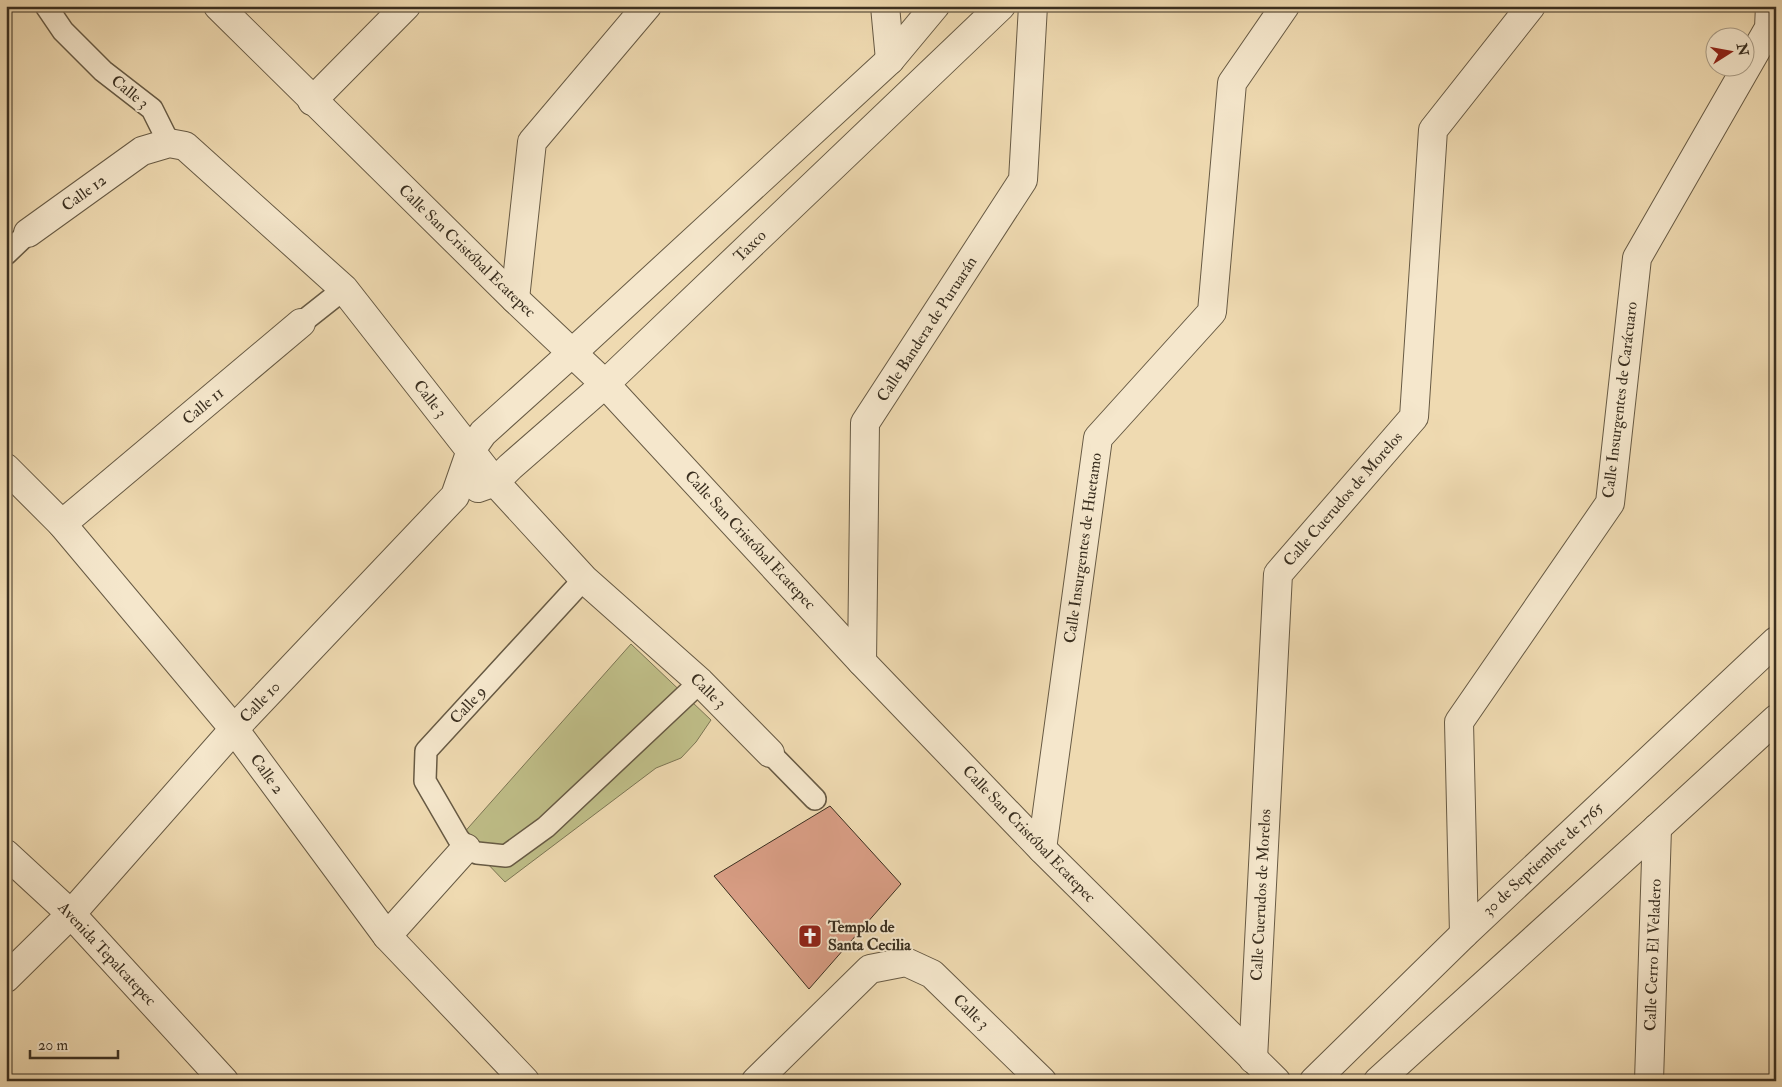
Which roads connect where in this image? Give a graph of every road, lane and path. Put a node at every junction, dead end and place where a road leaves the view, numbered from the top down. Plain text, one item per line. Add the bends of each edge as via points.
1 (46, 6) edge
2 (218, 6) edge
3 (406, 6) edge
4 (647, 6) edge
5 (884, 6) edge
6 (936, 6) edge
7 (1034, 6) edge
8 (1285, 6) edge
9 (1530, 6) edge
10 (1770, 6) edge
11 (986, 11) edge
12 (890, 60) junction
13 (312, 101) junction
14 (168, 143) junction
15 (28, 233) joint
16 (6, 254) edge
17 (344, 290) junction
18 (515, 299) junction
19 (301, 323) joint
20 (573, 352) junction
21 (605, 384) junction
22 (470, 450) junction
23 (6, 468) edge
24 (495, 482) junction
25 (455, 496) junction
26 (62, 524) junction
27 (584, 579) junction
28 (1776, 640) edge
29 (862, 662) junction
30 (700, 682) junction
31 (1776, 719) edge
32 (234, 729) junction
33 (770, 753) joint
34 (814, 799) dead end
35 (1657, 828) junction
36 (466, 848) junction
37 (1042, 850) junction
38 (6, 854) edge
39 (71, 914) junction
40 (1464, 934) junction
41 (386, 936) junction
42 (6, 978) edge
43 (1253, 1059) junction
44 (1026, 1076) edge
45 (224, 1081) edge
46 (525, 1081) edge
47 (756, 1081) edge
48 (1276, 1081) edge
49 (1314, 1081) edge
50 (1378, 1081) edge
51 (1649, 1081) edge

1 - 14 street, Calle 3 via 63,31 103,71 152,109
2 - 13 street, Calle San Cristóbal Ecatepec
3 - 13 street
4 - 18 street via 532,142
5 - 12 street
6 - 12 street
7 - 29 street, Calle Bandera de Puruarán via 1024,180 865,423
8 - 37 street, Calle Insurgentes de Huetamo via 1232,83 1212,312 1098,438
9 - 43 street, Calle Cuerudos de Morelos via 1433,130 1414,417 1278,574
10 - 40 street, Calle Insurgentes de Carácuaro via 1769,28 1637,258 1610,503 1459,722
11 - 21 street, Taxco
12 - 20 street
13 - 18 street, Calle San Cristóbal Ecatepec
14 - 15 street, Calle 12 via 142,150
14 - 17 street, Calle 3 via 185,146
15 - 16 street, Calle 12
17 - 19 street, Calle 11
17 - 22 street, Calle 3
18 - 20 street, Calle San Cristóbal Ecatepec
19 - 26 street, Calle 11
20 - 21 street, Calle San Cristóbal Ecatepec
20 - 22 street via 483,433
21 - 24 street, Taxco
21 - 29 street, Calle San Cristóbal Ecatepec
22 - 24 street, Calle 3
22 - 25 street, Calle 10
23 - 26 street, Calle 2
24 - 25 street, Calle 10
24 - 27 street, Calle 3
25 - 32 street, Calle 10
26 - 32 street, Calle 2
27 - 30 street, Calle 3
27 - 36 street, Calle 9 via 426,750 425,780
28 - 40 street, 30 de Septiembre de 1765
29 - 37 street, Calle San Cristóbal Ecatepec
30 - 33 street, Calle 3
30 - 36 street via 546,827 506,856 477,853
31 - 35 street
32 - 39 street, Calle 10
32 - 41 street, Calle 2
33 - 34 street, Calle 3
35 - 50 street
35 - 51 street, Calle Cerro El Veladero
36 - 41 street
37 - 43 street, Calle San Cristóbal Ecatepec
38 - 39 street, Avenida Tepalcatepec
39 - 42 street, Calle 10
39 - 45 street, Avenida Tepalcatepec
40 - 49 street, 30 de Septiembre de 1765
41 - 46 street, Calle 2
43 - 48 street, Calle San Cristóbal Ecatepec
44 - 47 street, Calle 3 via 932,974 906,962 870,969

